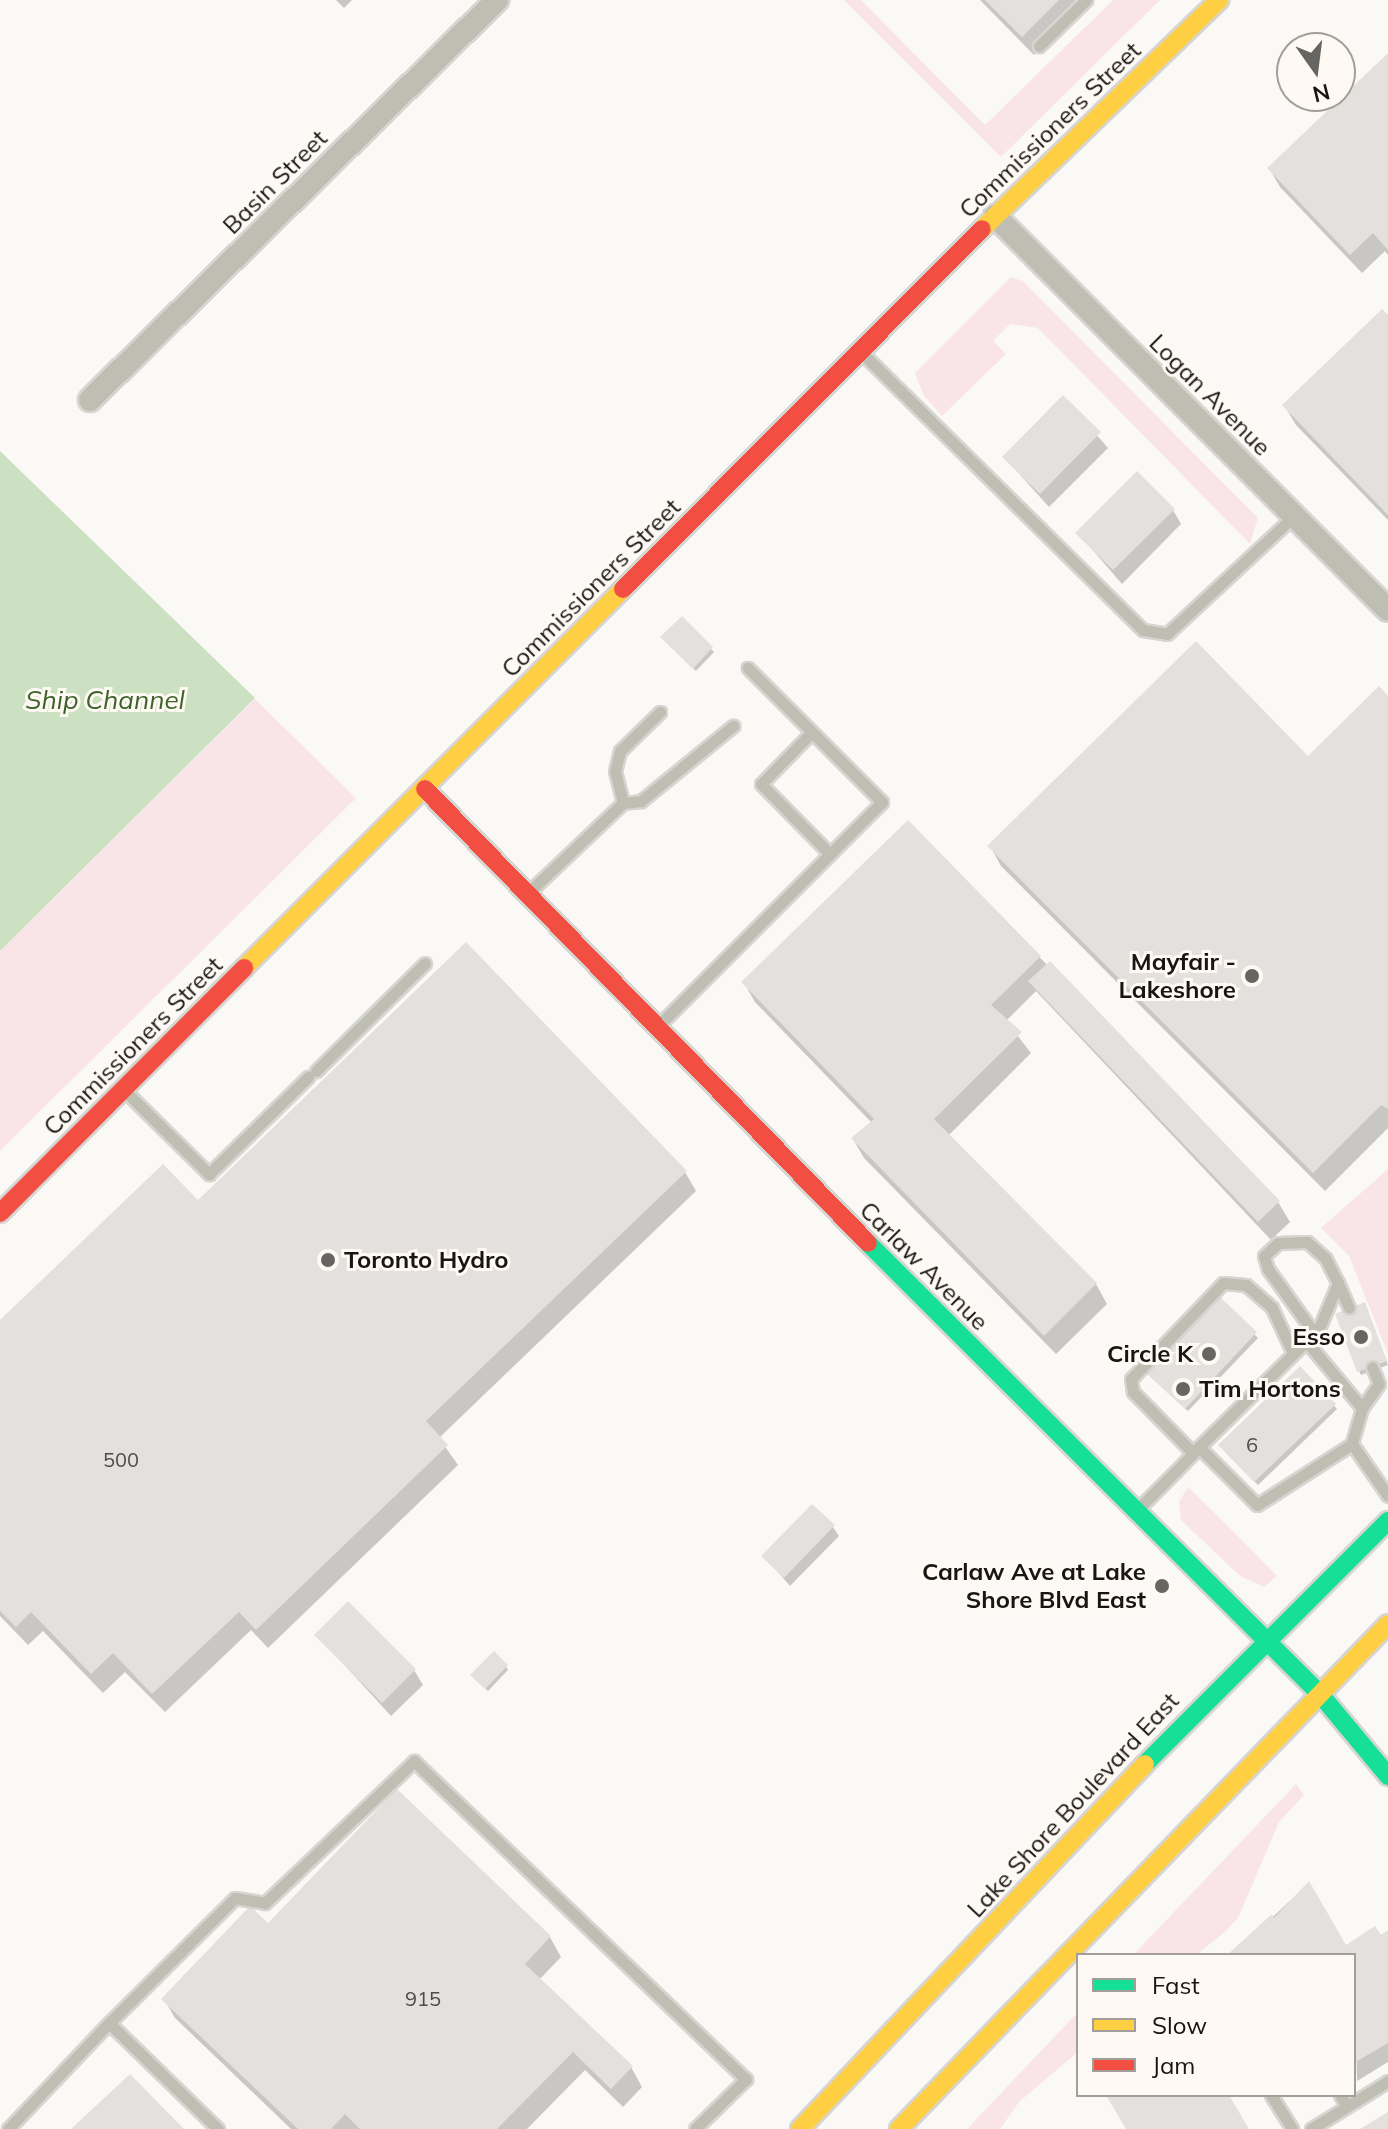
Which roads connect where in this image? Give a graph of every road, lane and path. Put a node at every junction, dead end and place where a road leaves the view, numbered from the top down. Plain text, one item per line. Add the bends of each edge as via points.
1 (497, 0) edge
2 (1086, 0) edge
3 (1219, 0) edge
4 (1039, 46) dead end
5 (995, 216) junction
6 (860, 352) junction
7 (90, 400) dead end
8 (1294, 516) junction
9 (1388, 610) edge
10 (748, 668) dead end
11 (660, 712) dead end
12 (733, 726) dead end
13 (811, 733) junction
14 (425, 789) junction
15 (623, 803) junction
16 (829, 853) junction
17 (528, 894) junction
18 (425, 963) dead end
19 (657, 1027) junction
20 (124, 1089) junction
21 (0, 1213) edge
22 (1338, 1283) junction
23 (1349, 1308) dead end
24 (1313, 1333) junction
25 (1293, 1353) junction
26 (1372, 1367) dead end
27 (1362, 1408) junction
28 (1352, 1444) junction
29 (1196, 1450) junction
30 (1388, 1496) edge
31 (1136, 1511) junction
32 (1388, 1521) edge
33 (1388, 1624) edge
34 (1264, 1640) junction
35 (1320, 1694) junction
36 (1388, 1776) edge
37 (109, 2023) junction
38 (1388, 2081) edge
39 (1356, 2095) edge
40 (1272, 2097) edge
41 (1344, 2100) edge
42 (8, 2129) edge
43 (218, 2129) edge
44 (695, 2129) edge
45 (800, 2129) edge
46 (899, 2129) edge
47 (1292, 2129) edge
48 (1311, 2129) edge

1 - 7 street, Basin Street
2 - 4 lane
3 - 5 main road, Commissioners Street
5 - 6 main road, Commissioners Street
5 - 8 street, Logan Avenue
6 - 8 lane via 1143,630 1167,634 1179,626
6 - 14 main road, Commissioners Street
8 - 9 street, Logan Avenue
10 - 13 lane
11 - 15 lane via 620,751 615,771
12 - 15 lane via 641,801
13 - 16 lane via 761,784
13 - 16 lane via 882,802
14 - 17 main road, Carlaw Avenue
14 - 20 main road, Commissioners Street
15 - 17 lane
16 - 19 lane
17 - 19 main road, Carlaw Avenue
18 - 20 lane via 213,1178
19 - 31 main road, Carlaw Avenue
20 - 21 main road, Commissioners Street
22 - 23 lane
22 - 24 lane
22 - 24 lane via 1325,1258 1307,1242 1278,1243 1264,1256
24 - 25 lane
24 - 27 lane
25 - 29 lane
25 - 29 lane via 1272,1308 1246,1285 1223,1283 1131,1379 1133,1392
26 - 27 lane via 1379,1384
27 - 28 lane
28 - 29 lane via 1257,1505
28 - 30 lane
29 - 31 lane
31 - 34 main road, Carlaw Avenue
32 - 34 main road, Lake Shore Boulevard East
33 - 35 main road
34 - 35 main road, Carlaw Avenue
34 - 45 main road, Lake Shore Boulevard East
35 - 36 main road, Carlaw Avenue
35 - 46 main road
37 - 42 lane
37 - 43 lane
37 - 44 lane via 235,1898 265,1903 414,1761 746,2079
38 - 39 lane
40 - 47 lane
41 - 48 lane

